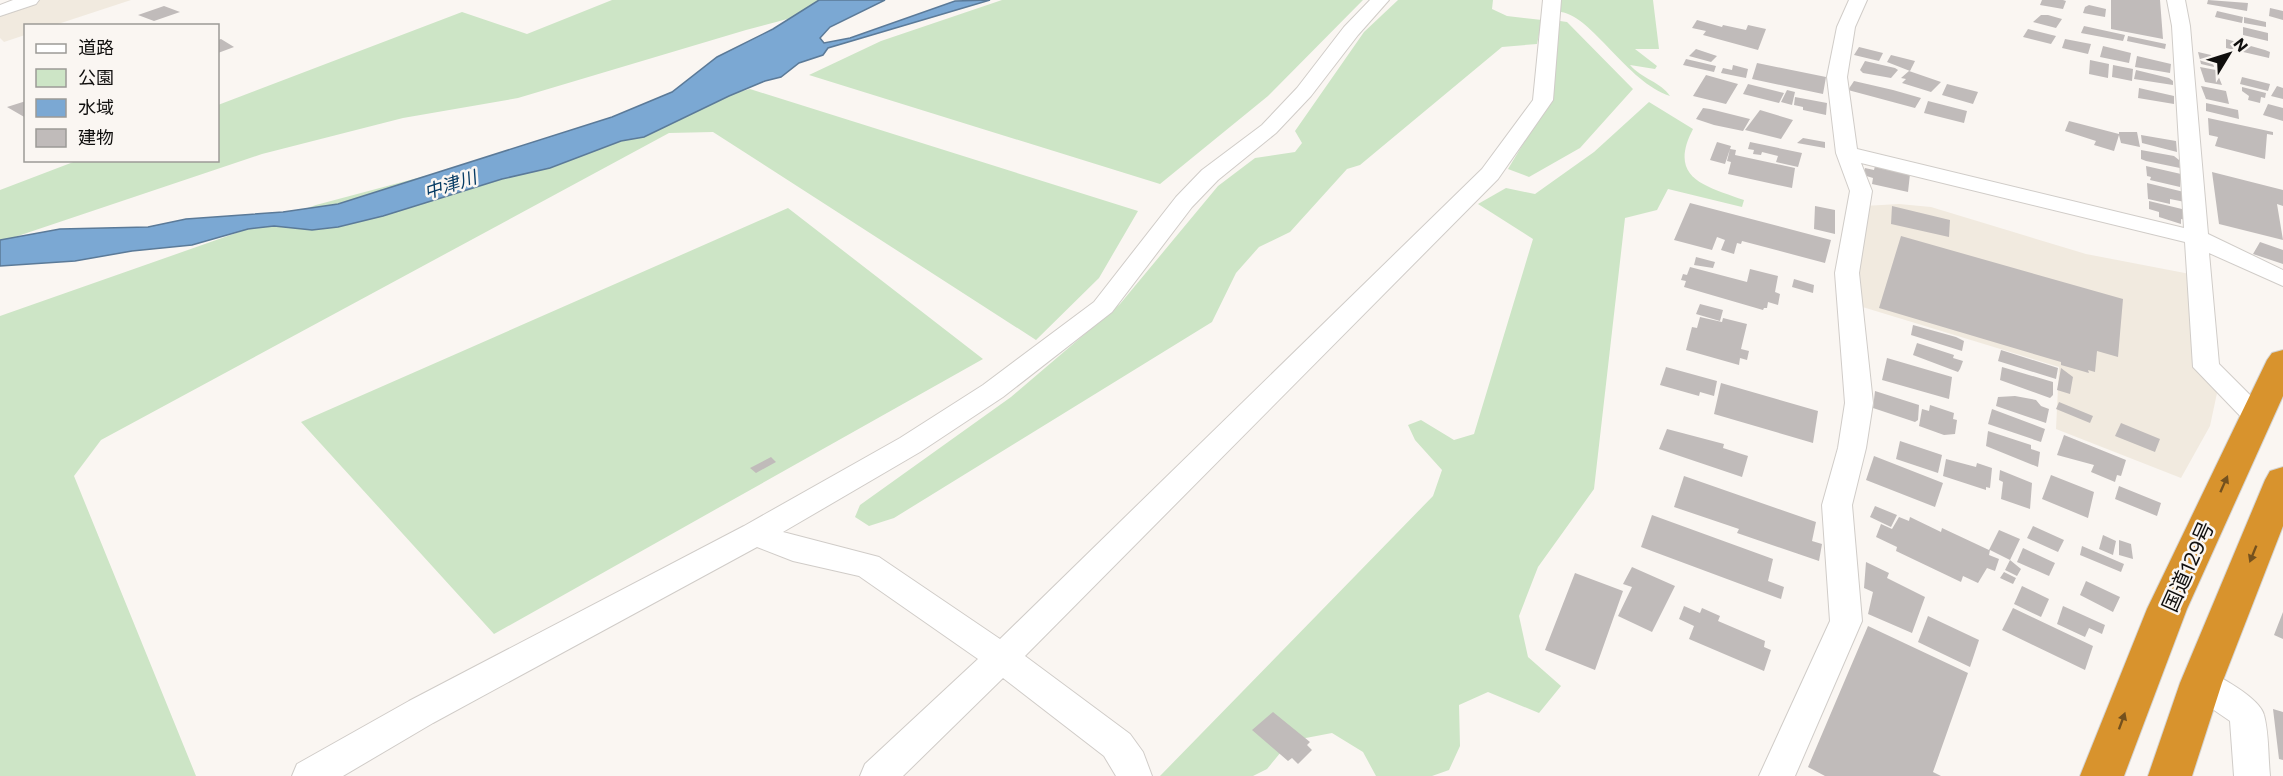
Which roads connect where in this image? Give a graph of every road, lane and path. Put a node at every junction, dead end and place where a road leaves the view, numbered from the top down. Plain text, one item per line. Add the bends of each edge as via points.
1 (30, 0) edge
2 (1380, 0) edge
3 (1552, 0) edge
4 (1858, 0) edge
5 (2176, 0) edge
6 (0, 11) edge
7 (1847, 153) junction
8 (2198, 238) junction
9 (2283, 279) edge
10 (2283, 360) edge
11 (2256, 415) junction
12 (2283, 480) edge
13 (755, 534) junction
14 (1002, 658) junction
15 (2200, 683) junction
16 (2260, 774) edge
17 (310, 776) edge
18 (878, 776) edge
19 (1134, 776) edge
20 (1777, 776) edge
21 (2102, 776) edge
22 (2170, 776) edge

1 - 6 street
2 - 13 street via 1269,129 1210,175 1184,202 1103,307 993,391 910,445
3 - 14 street via 1543,100 1490,174
4 - 7 street via 1846,27 1838,77
5 - 8 street
7 - 8 street
7 - 20 street via 1861,191 1847,273 1858,403 1852,448 1837,505 1846,621
8 - 9 street
8 - 11 street via 2206,367
10 - 11 highway, 国道129号
21 -> 11 highway, 国道129号 via 2167,609
12 -> 15 highway
13 - 14 street via 793,549 868,566
13 - 17 street via 421,712
14 - 18 street
14 - 19 street via 1117,745
15 - 16 street via 2247,714
15 - 22 highway

